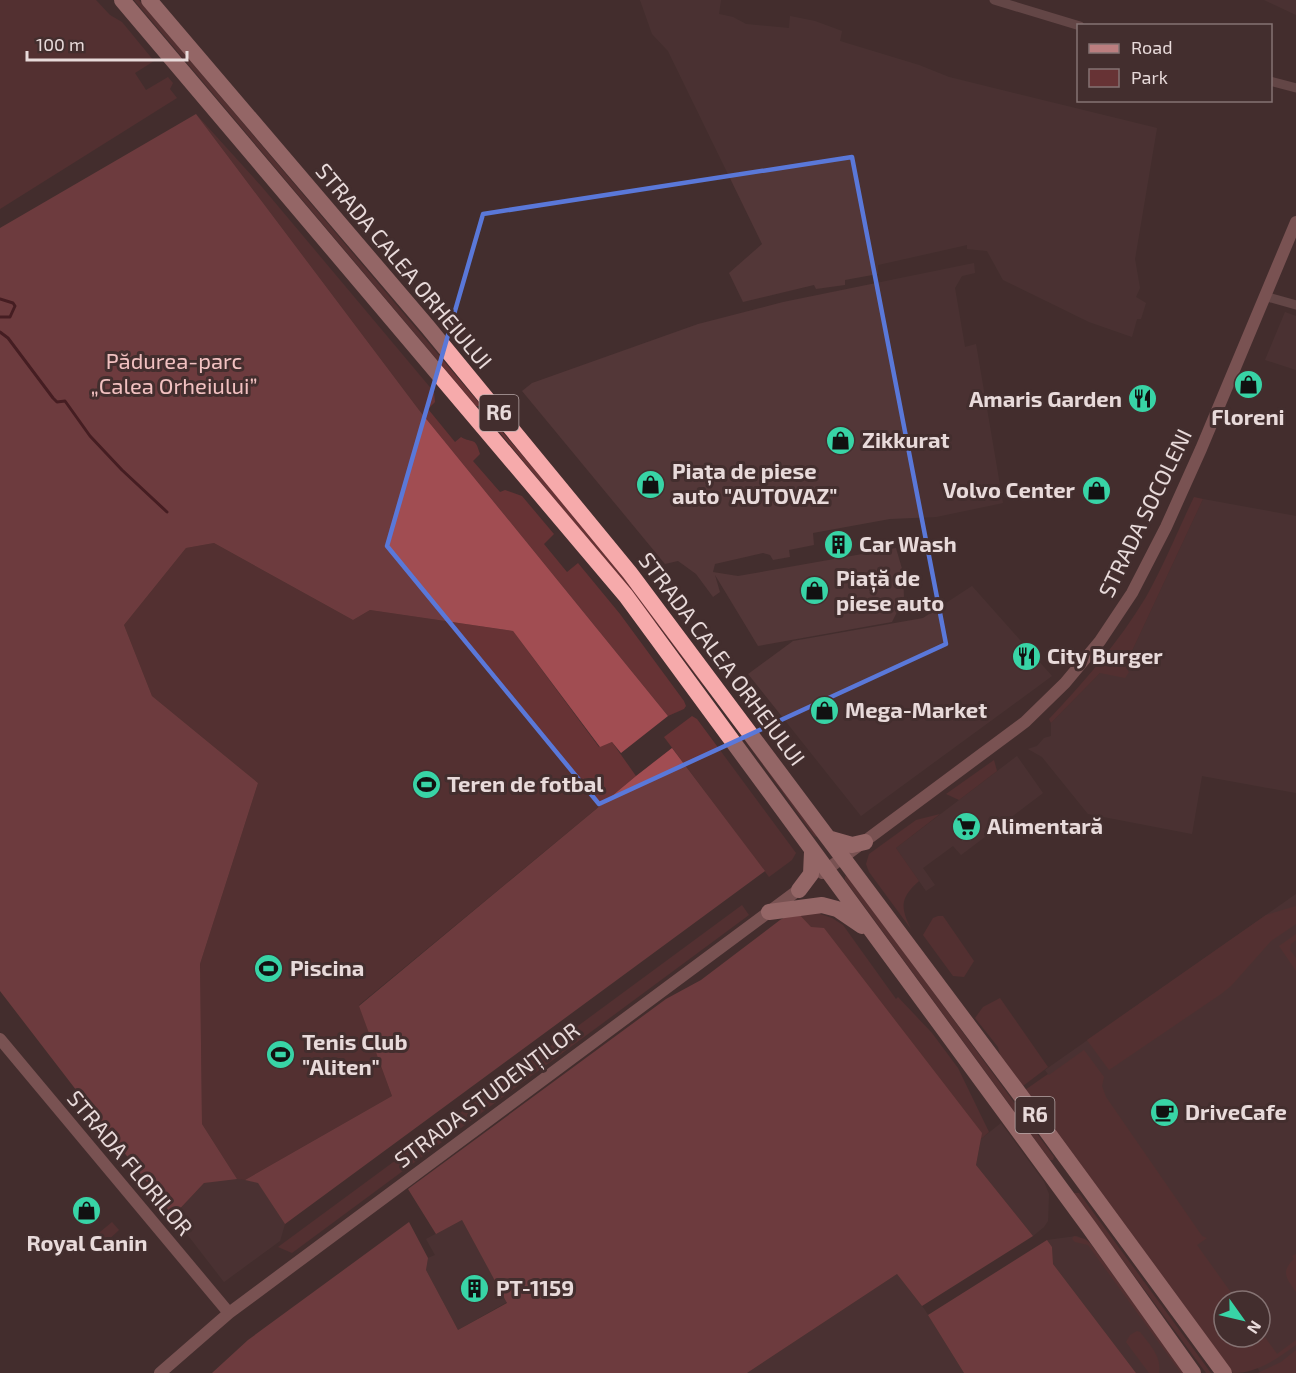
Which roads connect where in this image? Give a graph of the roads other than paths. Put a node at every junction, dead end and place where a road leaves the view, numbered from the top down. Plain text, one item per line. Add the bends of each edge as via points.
1 (123, 0) edge
2 (149, 0) edge
3 (994, 0) edge
4 (1077, 25) edge
5 (1272, 82) edge
6 (1296, 88) edge
7 (1296, 222) edge
8 (1264, 296) junction
9 (1296, 306) edge
10 (490, 402) junction
11 (474, 417) junction
12 (831, 839) junction
13 (865, 842) junction
14 (812, 852) junction
15 (844, 857) junction
16 (827, 870) junction
17 (799, 890) junction
18 (769, 912) junction
19 (875, 935) junction
20 (0, 1039) edge
21 (1076, 1171) junction
22 (1058, 1185) junction
23 (229, 1313) junction
24 (160, 1373) edge
25 (1193, 1373) edge
26 (1224, 1373) edge

1 - 11 highway, STRADA CALEA ORHEIULUI / R6
2 - 10 highway, STRADA CALEA ORHEIULUI / R6
3 - 4 street
5 - 6 street
7 - 8 main road, STRADA SOCOLENI
8 - 9 street
8 - 13 main road, STRADA SOCOLENI via 1167,527 1132,593 1100,641 1025,722
10 - 11 highway
10 - 12 highway, STRADA CALEA ORHEIULUI / R6 via 630,573
11 - 14 highway, STRADA CALEA ORHEIULUI / R6 via 626,596
12 - 13 highway via 852,845
12 - 15 highway, STRADA CALEA ORHEIULUI / R6
13 - 15 main road, STRADA SOCOLENI
14 - 16 highway, STRADA CALEA ORHEIULUI / R6
14 - 17 highway via 811,874
15 - 16 main road, STRADA STUDENȚILOR
15 - 21 highway, STRADA CALEA ORHEIULUI / R6
16 - 17 main road, STRADA STUDENȚILOR
16 - 19 highway, STRADA CALEA ORHEIULUI / R6
17 - 18 main road, STRADA STUDENȚILOR
18 - 19 highway via 828,906
18 - 23 main road, STRADA STUDENȚILOR
19 - 22 highway, STRADA CALEA ORHEIULUI / R6
20 - 23 main road, STRADA FLORILOR
21 - 22 highway
21 - 26 highway, STRADA CALEA ORHEIULUI / R6
22 - 25 highway, STRADA CALEA ORHEIULUI / R6
23 - 24 main road, STRADA STUDENȚILOR

